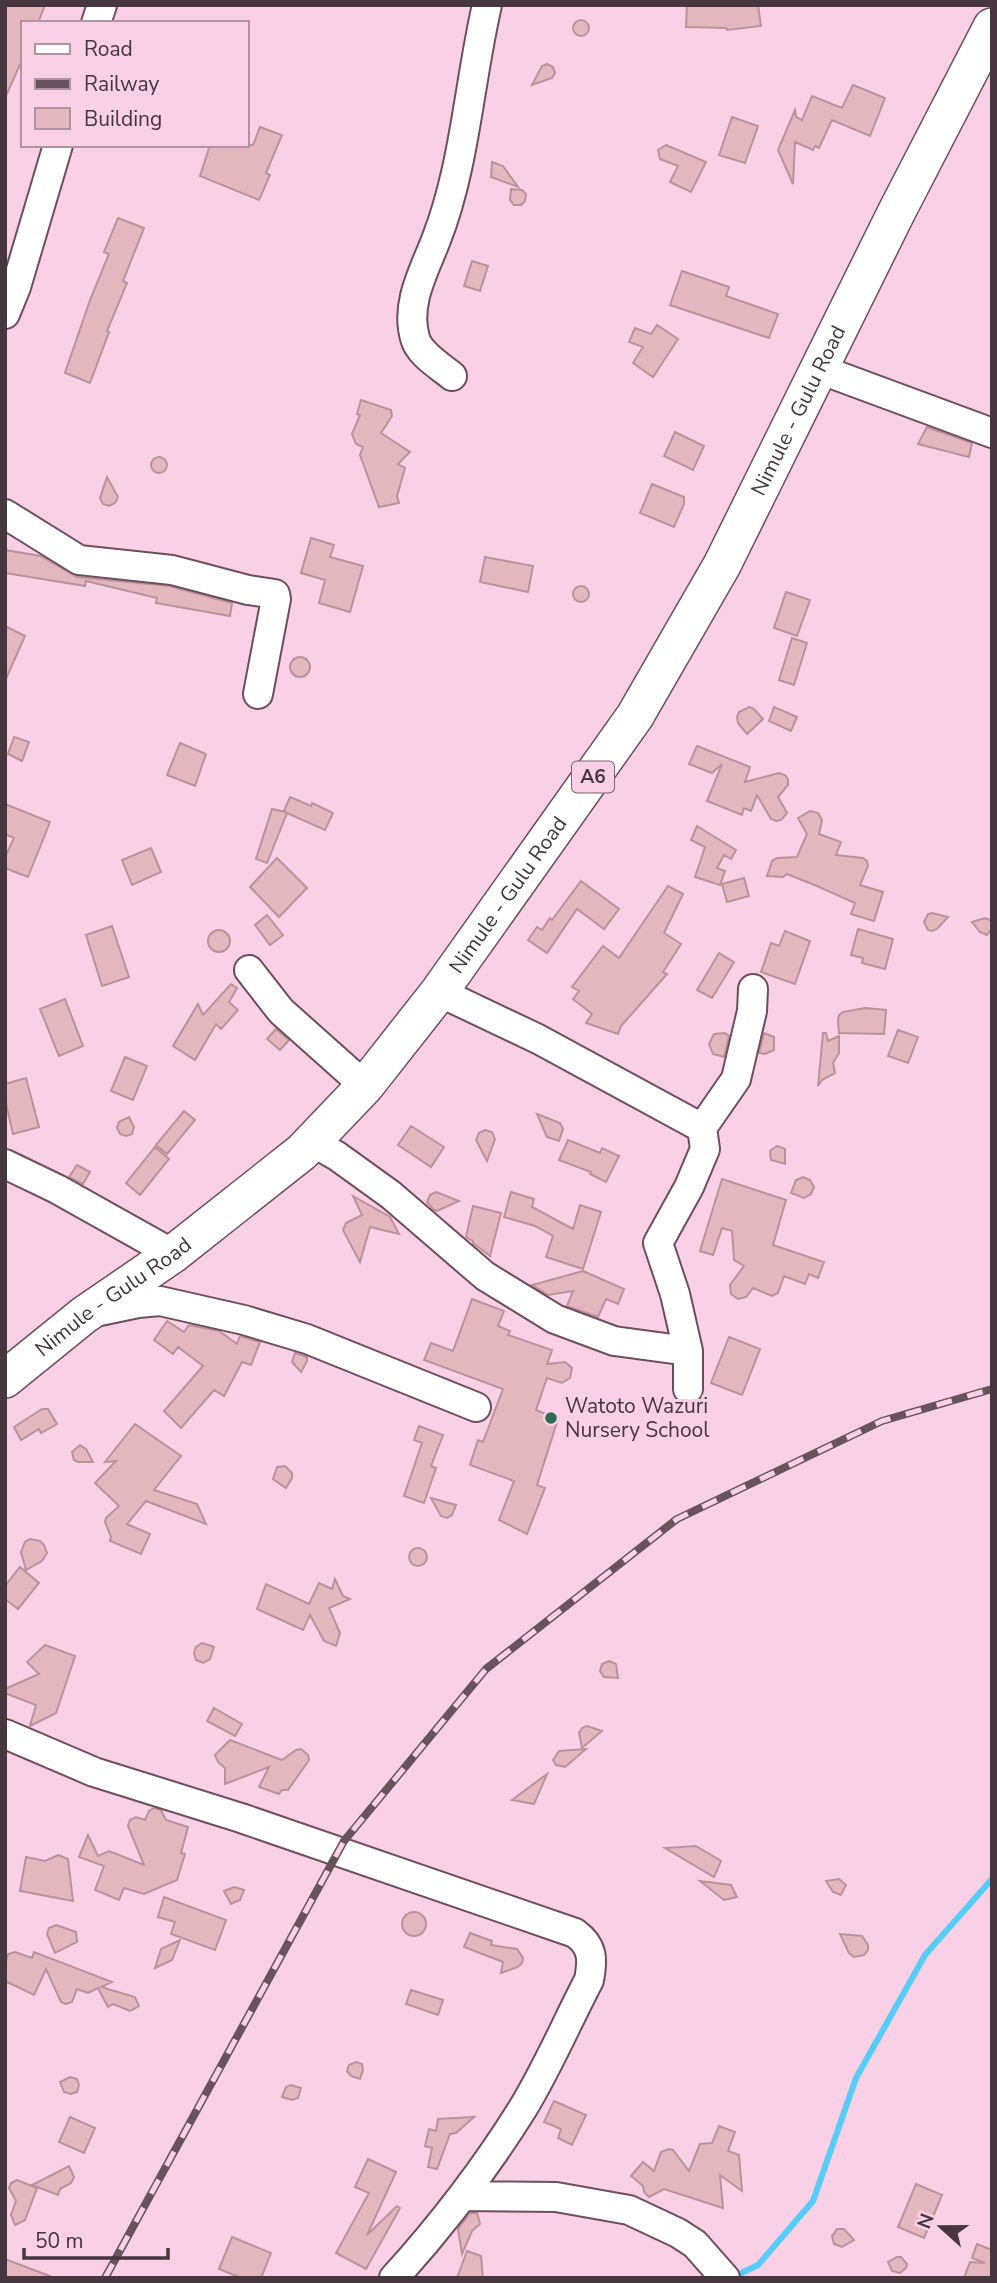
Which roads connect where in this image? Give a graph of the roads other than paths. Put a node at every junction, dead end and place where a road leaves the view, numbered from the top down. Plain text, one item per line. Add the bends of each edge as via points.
1 (487, 5) edge
2 (992, 27) edge
3 (57, 147) edge
4 (5, 314) edge
5 (819, 369) junction
6 (452, 376) dead end
7 (992, 433) edge
8 (5, 514) edge
9 (257, 694) dead end
10 (249, 971) dead end
11 (753, 989) dead end
12 (439, 992) junction
13 (365, 1086) junction
14 (702, 1128) junction
15 (312, 1142) junction
16 (5, 1164) edge
17 (173, 1254) junction
18 (83, 1315) junction
19 (688, 1351) junction
20 (5, 1379) edge
21 (688, 1388) dead end
22 (476, 1407) dead end
23 (5, 1734) edge
24 (463, 2196) junction
25 (394, 2278) edge
26 (725, 2278) edge

1 - 6 street via 457,166 413,301 415,338
2 - 5 main road, Nimule - Gulu Road / A6
3 - 4 street
5 - 7 street
5 - 12 main road, Nimule - Gulu Road / A6 via 722,565 635,716
8 - 9 street via 79,560 172,570 275,594
10 - 13 street via 281,1011
11 - 14 street via 736,1079
12 - 13 main road, Nimule - Gulu Road / A6
12 - 14 street via 538,1038
13 - 15 main road, Nimule - Gulu Road / A6
14 - 19 street via 705,1149 690,1187 658,1243
15 - 17 main road, Nimule - Gulu Road / A6
15 - 19 street via 391,1195 485,1276 555,1320 614,1341
16 - 17 street
17 - 18 main road, Nimule - Gulu Road / A6
18 - 20 main road, Nimule - Gulu Road / A6
18 - 22 street via 160,1301 244,1320 307,1339
19 - 21 street
23 - 24 street via 94,1772 538,1919 586,1941 591,1952 589,1980 524,2105
24 - 25 street
24 - 26 street via 556,2197 629,2210 695,2244

